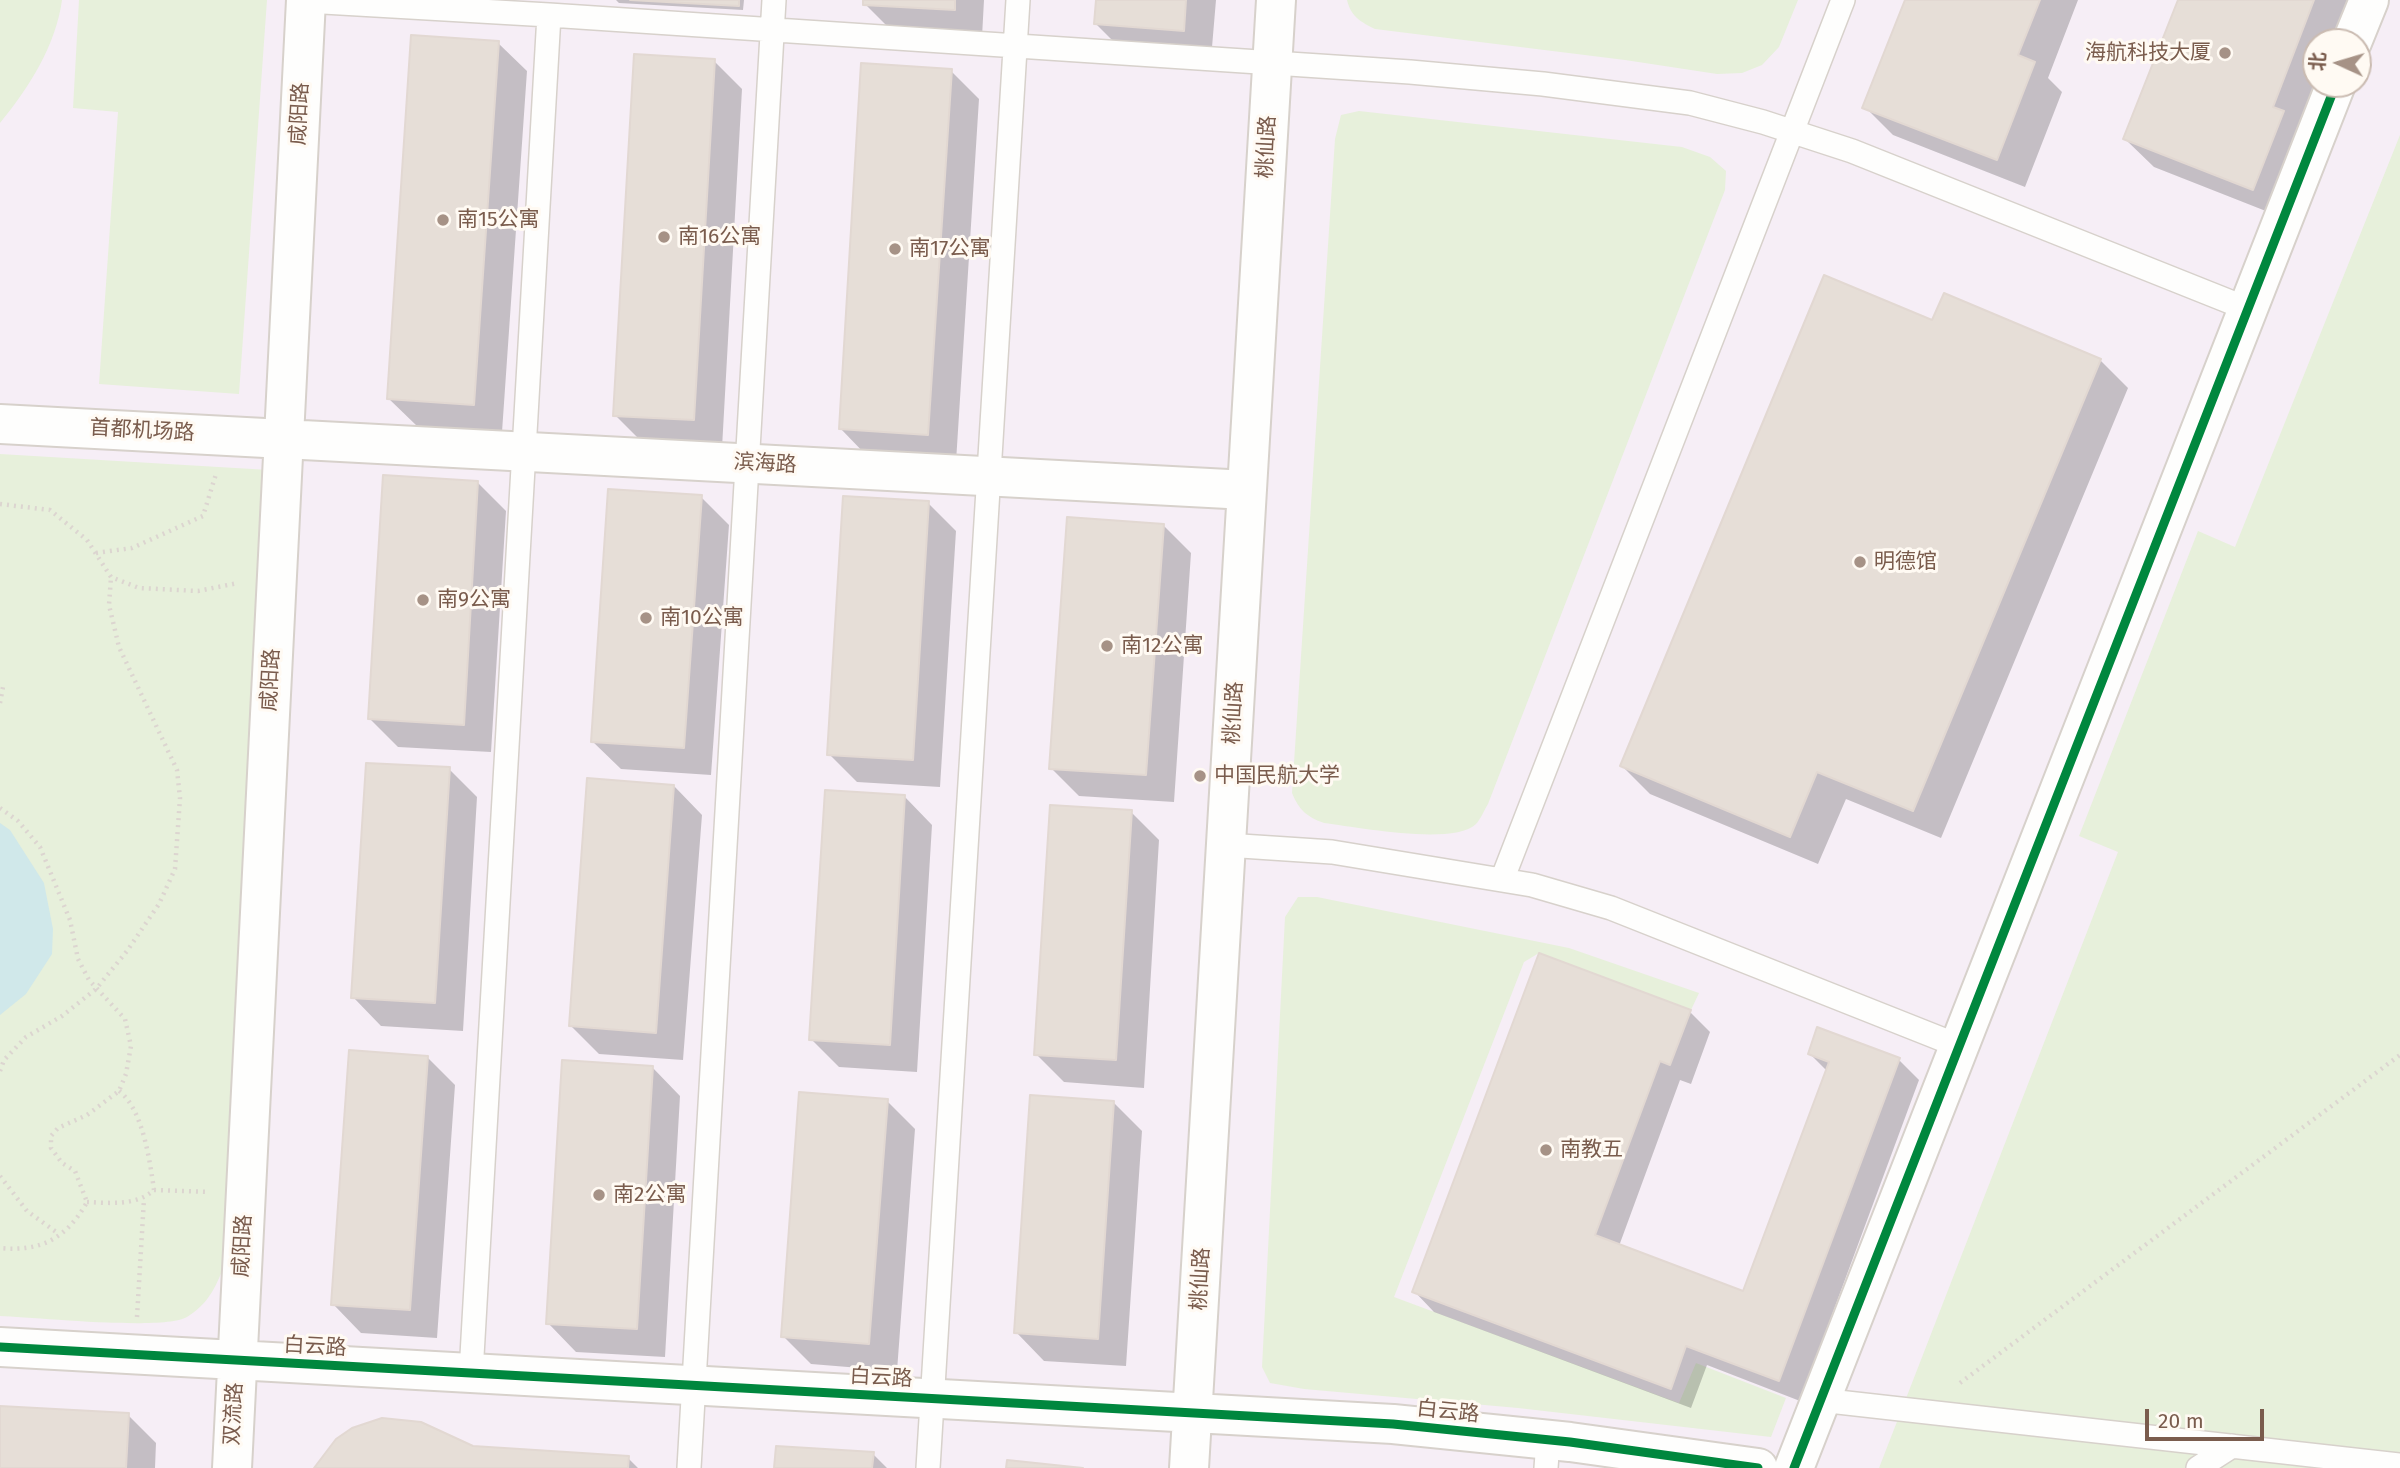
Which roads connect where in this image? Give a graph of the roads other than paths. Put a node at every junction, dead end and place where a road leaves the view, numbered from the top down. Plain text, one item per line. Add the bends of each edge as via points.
1 (306, 0) edge
2 (774, 0) edge
3 (1018, 0) edge
4 (1276, 0) edge
5 (1843, 0) edge
6 (2369, 0) edge
7 (549, 15) junction
8 (2358, 28) edge
9 (772, 30) junction
10 (1015, 46) junction
11 (1272, 63) junction
12 (2331, 98) edge
13 (1792, 132) junction
14 (2248, 309) junction
15 (0, 424) edge
16 (284, 439) junction
17 (524, 451) junction
18 (747, 463) junction
19 (989, 476) junction
20 (1247, 490) junction
21 (1226, 845) junction
22 (1502, 880) junction
23 (1959, 1046) junction
24 (0, 1348) edge
25 (237, 1360) junction
26 (471, 1373) junction
27 (693, 1386) junction
28 (932, 1398) junction
29 (1821, 1400) junction
30 (1193, 1413) junction
31 (2232, 1446) junction
32 (1547, 1454) edge
33 (2400, 1465) edge
34 (232, 1468) edge
35 (689, 1468) edge
36 (928, 1468) edge
37 (1189, 1468) edge
38 (1758, 1468) edge
39 (1794, 1468) edge
40 (2198, 1468) edge

1 - 7 lane
1 - 16 street, 咸阳路
2 - 9 lane
3 - 10 lane
4 - 11 street, 桃仙路
5 - 13 lane
6 - 8 street
7 - 9 lane
7 - 17 lane
9 - 10 lane
9 - 18 lane
10 - 11 lane
10 - 19 lane
11 - 13 lane via 1543,84 1690,103
11 - 20 street, 桃仙路
12 - 14 street
13 - 14 lane via 1852,151
13 - 22 lane
14 - 23 street
15 - 16 street, 首都机场路
16 - 17 street, 滨海路
16 - 25 street, 咸阳路
17 - 18 street, 滨海路
17 - 26 lane
18 - 19 street, 滨海路
18 - 27 lane
19 - 20 street, 滨海路
19 - 28 lane
20 - 21 street, 桃仙路
21 - 22 lane via 1332,852
21 - 30 street, 桃仙路
22 - 23 lane via 1611,908
23 - 29 street
24 - 25 street, 白云路
25 - 26 street, 白云路
25 - 34 street, 双流路
26 - 27 street, 白云路
27 - 28 street, 白云路
27 - 35 lane
28 - 30 street, 白云路
28 - 36 lane
29 - 31 lane
29 - 39 street
30 - 32 street, 白云路 via 1393,1424
30 - 37 street, 桃仙路
31 - 33 lane
31 - 40 lane
32 - 38 street, 白云路

